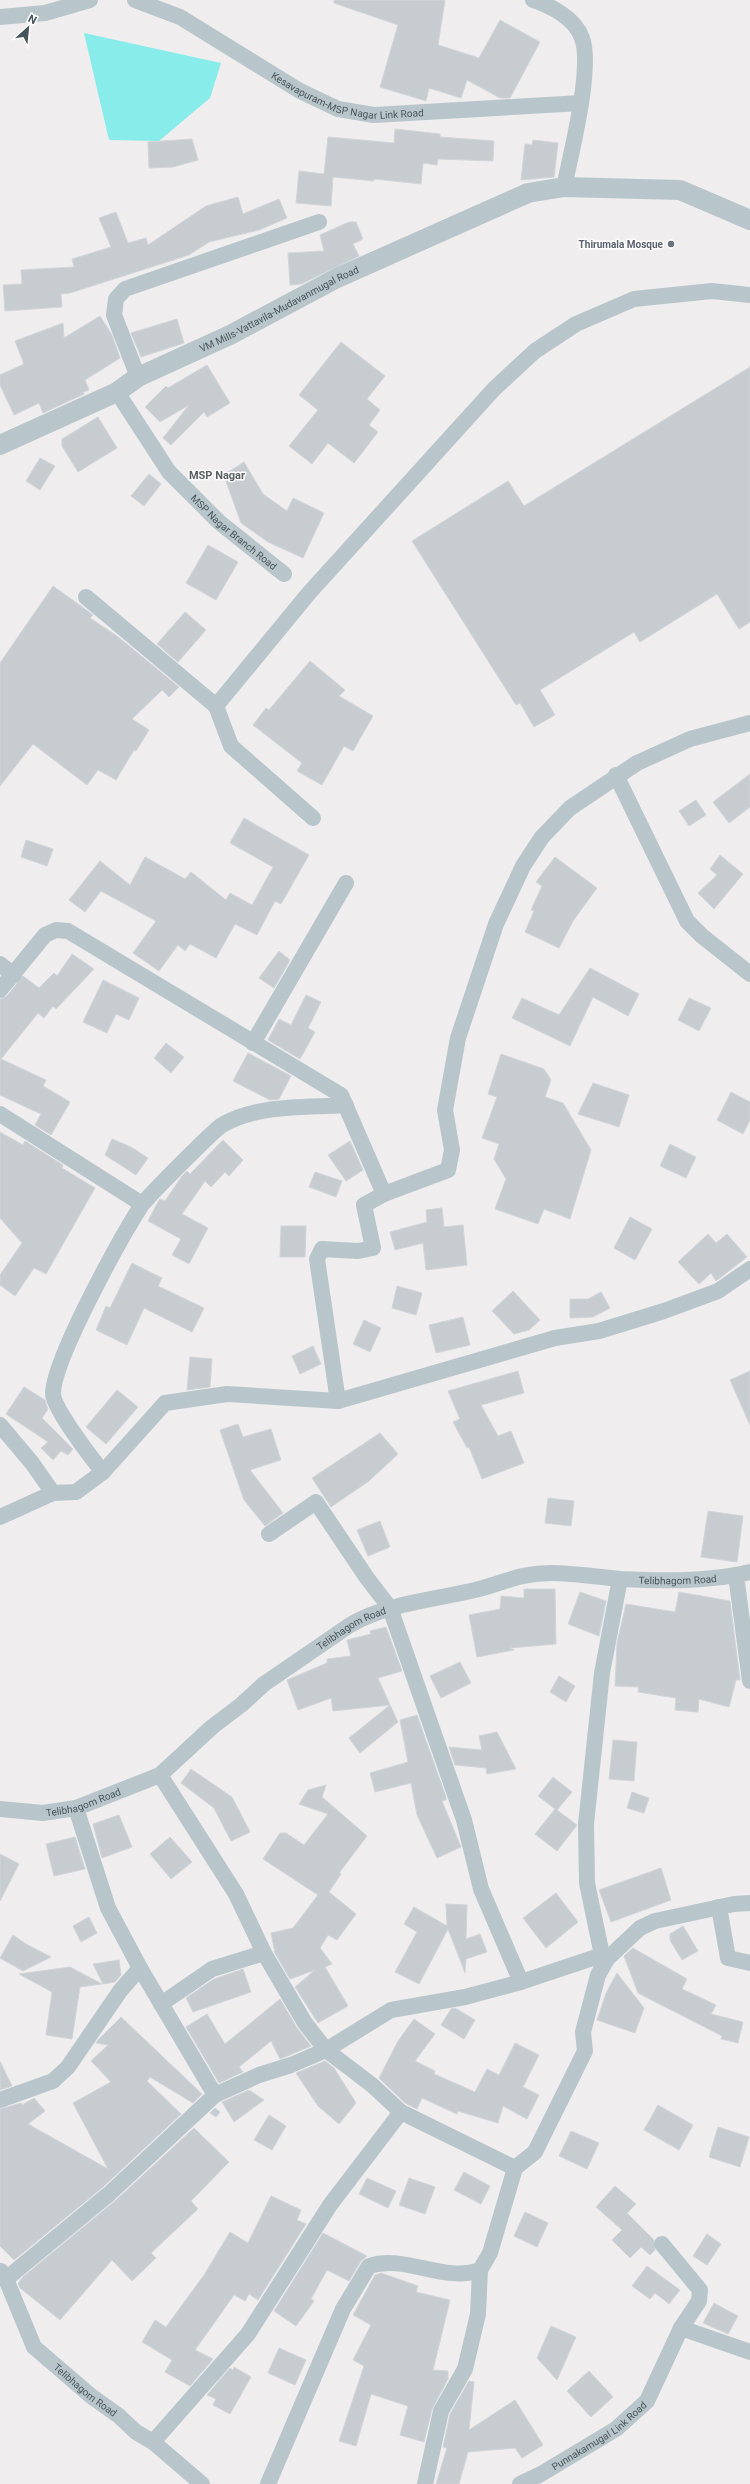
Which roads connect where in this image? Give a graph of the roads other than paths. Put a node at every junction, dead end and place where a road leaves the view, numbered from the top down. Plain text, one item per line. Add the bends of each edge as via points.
1 (90, 0) edge
2 (135, 0) edge
3 (533, 0) edge
4 (65, 4) edge
5 (0, 17) edge
6 (581, 103) junction
7 (564, 187) junction
8 (750, 220) edge
9 (319, 222) dead end
10 (750, 295) edge
11 (138, 377) junction
12 (117, 392) junction
13 (0, 445) edge
14 (284, 574) dead end
15 (86, 598) dead end
16 (216, 706) junction
17 (750, 723) edge
18 (616, 775) junction
19 (313, 818) dead end
20 (346, 883) dead end
21 (0, 964) edge
22 (750, 974) edge
23 (14, 975) junction
24 (0, 990) edge
25 (253, 1043) junction
26 (346, 1105) junction
27 (0, 1114) edge
28 (384, 1194) junction
29 (142, 1204) junction
30 (750, 1269) edge
31 (338, 1401) junction
32 (0, 1425) edge
33 (103, 1472) junction
34 (53, 1493) junction
35 (0, 1517) edge
36 (269, 1534) dead end
37 (743, 1574) edge
38 (620, 1579) junction
39 (390, 1608) junction
40 (750, 1681) edge
41 (160, 1775) junction
42 (76, 1808) junction
43 (0, 1809) edge
44 (750, 1903) edge
45 (719, 1907) junction
46 (264, 1953) junction
47 (605, 1957) junction
48 (750, 1963) edge
49 (140, 1968) junction
50 (521, 1982) junction
51 (161, 2004) junction
52 (326, 2050) junction
53 (215, 2095) junction
54 (0, 2100) edge
55 (401, 2112) junction
56 (515, 2168) junction
57 (662, 2244) dead end
58 (480, 2270) junction
59 (3, 2274) edge
60 (681, 2328) junction
61 (750, 2352) edge
62 (153, 2442) junction
63 (202, 2484) edge
64 (268, 2484) edge
65 (425, 2484) edge
66 (520, 2484) edge

1 - 4 street
2 - 6 street, Kesavapuram-MSP Nagar Link Road via 180,17 300,91 338,109 374,115
3 - 6 street via 548,5 569,20 582,38 585,58
4 - 5 street via 45,13
6 - 7 street
7 - 8 street, VM Mills-Vattavila-Mudavanmugal Road via 680,190
7 - 11 street, VM Mills-Vattavila-Mudavanmugal Road via 528,193 450,227 337,278 230,334
9 - 11 street via 125,289 116,299 114,315
10 - 16 street via 712,291 634,299 576,324 534,351 494,389 314,587
11 - 12 street, VM Mills-Vattavila-Mudavanmugal Road
12 - 13 street, VM Mills-Vattavila-Mudavanmugal Road
12 - 14 street, MSP Nagar Branch Road via 168,472 219,522
15 - 16 street
16 - 19 street via 231,746
17 - 18 street via 690,739
18 - 22 street via 687,921
18 - 28 street via 570,808 542,837 523,866 496,924 458,1038 450,1076 445,1110 452,1150 448,1170
20 - 25 street
21 - 23 street
23 - 24 street
23 - 25 street via 45,935 56,930 68,932
25 - 26 street via 341,1095
26 - 28 street
26 - 29 street via 274,1109 249,1114 221,1126
27 - 29 street
28 - 31 street via 364,1204 373,1248 358,1251 322,1249 317,1259
29 - 33 street via 94,1291 55,1379 53,1396 77,1439
30 - 31 street via 718,1291 664,1311 600,1330 555,1338
31 - 33 street via 227,1394 165,1403
32 - 34 street
33 - 34 street via 76,1492
34 - 35 street
36 - 39 street via 316,1502
37 - 38 street, Telibhagom Road
37 - 40 street
38 - 39 street, Telibhagom Road via 528,1573 477,1590
38 - 47 street via 602,1673 586,1824 587,1883
39 - 41 street, Telibhagom Road via 350,1625 264,1684
39 - 50 street via 464,1820 481,1889
41 - 42 street, Telibhagom Road
41 - 46 street via 236,1894
42 - 43 street, Telibhagom Road via 42,1812
42 - 49 street via 108,1908
44 - 45 street
45 - 47 street via 655,1921 640,1928
45 - 48 street via 728,1958
46 - 51 street via 212,1969
46 - 52 street via 305,2023
47 - 50 street
47 - 56 street via 583,2032 585,2051 535,2152
49 - 51 street
49 - 54 street via 120,1991 68,2067 53,2082
50 - 52 street via 465,1997 391,2010
51 - 53 street
52 - 53 street via 291,2065 258,2074
52 - 55 street via 372,2085
53 - 59 street via 109,2194
55 - 56 street
55 - 62 street via 330,2205 248,2334
56 - 58 street via 490,2252
57 - 60 street, Punnakamugal Link Road via 700,2290 699,2300
58 - 64 street via 459,2275 387,2261 369,2266 343,2309
58 - 65 street via 478,2314 465,2369 441,2411
59 - 62 street, Telibhagom Road via 34,2347 136,2432
60 - 61 street
60 - 66 street, Punnakamugal Link Road via 647,2401 616,2430 542,2474
62 - 63 street, Telibhagom Road

